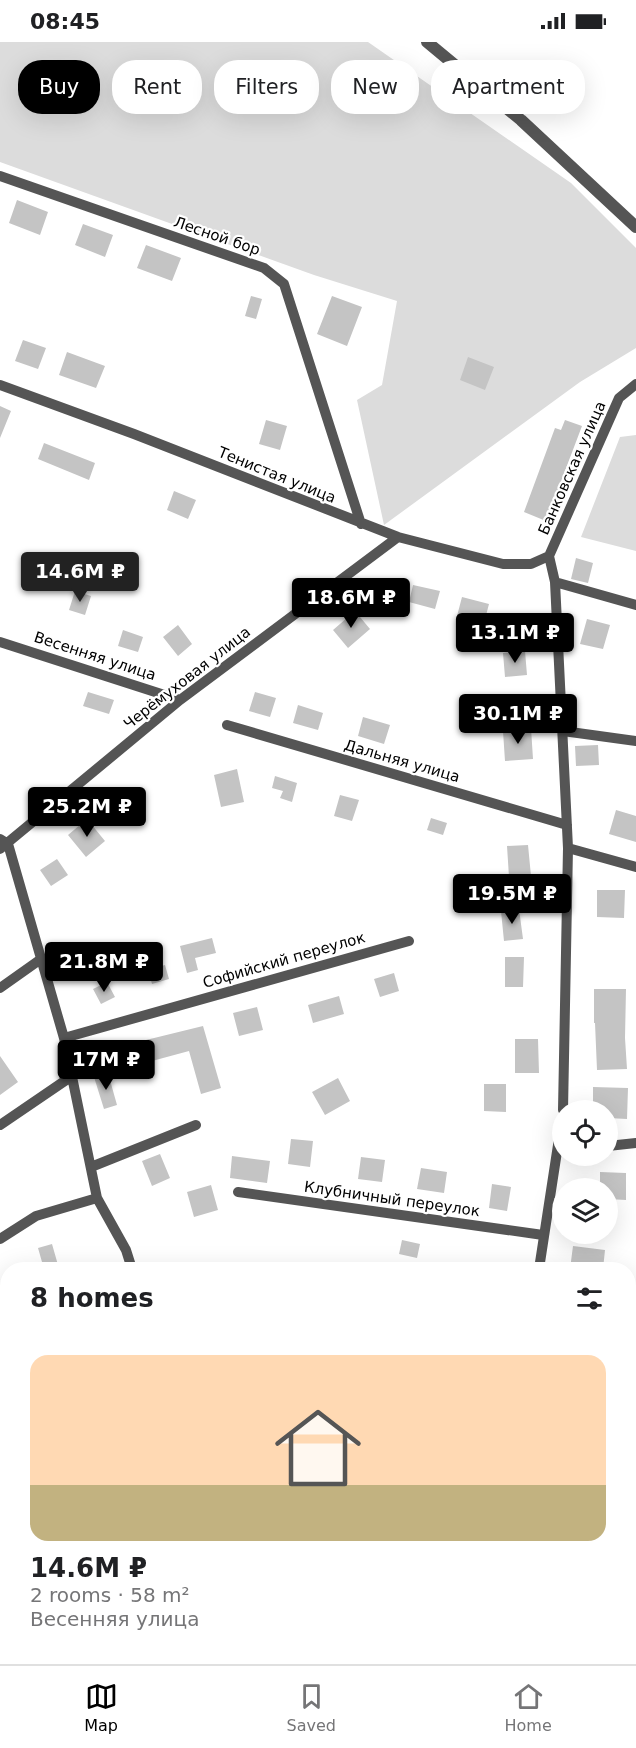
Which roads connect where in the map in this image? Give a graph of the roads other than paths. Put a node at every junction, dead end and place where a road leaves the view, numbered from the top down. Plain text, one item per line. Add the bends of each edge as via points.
1 (427, 42) edge
2 (0, 176) edge
3 (636, 227) edge
4 (636, 384) edge
5 (0, 385) edge
6 (361, 524) junction
7 (398, 537) junction
8 (549, 556) junction
9 (555, 582) junction
10 (636, 605) edge
11 (0, 642) edge
12 (180, 700) junction
13 (227, 725) dead end
14 (563, 731) junction
15 (636, 741) edge
16 (567, 825) junction
17 (3, 844) edge
18 (568, 848) junction
19 (636, 867) edge
20 (409, 941) dead end
21 (41, 959) junction
22 (0, 988) edge
23 (64, 1038) junction
24 (72, 1076) junction
25 (563, 1100) edge
26 (0, 1125) edge
27 (196, 1125) dead end
28 (636, 1143) edge
29 (618, 1145) edge
30 (558, 1166) edge
31 (91, 1167) junction
32 (237, 1192) dead end
33 (97, 1198) junction
34 (543, 1235) junction
35 (0, 1239) edge
36 (130, 1262) edge
37 (540, 1262) edge

1 - 3 street via 521,120
2 - 6 street, Лесной бор via 264,268 284,284
4 - 8 street, Банковская улица via 620,398
5 - 6 street, Тенистая улица
6 - 7 street, Тенистая улица
7 - 8 street, Тенистая улица via 503,564 531,564
7 - 12 street, Черёмуховая улица
8 - 9 street, Банковская улица
9 - 10 street
9 - 14 street, Банковская улица
11 - 12 street, Весенняя улица
12 - 17 street, Черёмуховая улица
13 - 16 street, Дальняя улица
14 - 15 street
14 - 16 street, Банковская улица
16 - 18 street, Банковская улица
17 - 21 street
18 - 19 street
18 - 25 street, Банковская улица
20 - 23 street, Софийский переулок
21 - 22 street
21 - 23 street
23 - 24 street
24 - 26 street
24 - 31 street
27 - 31 street
28 - 29 street
30 - 34 street
31 - 33 street
32 - 34 street, Клубничный переулок
33 - 35 street via 36,1216
33 - 36 street
34 - 37 street

